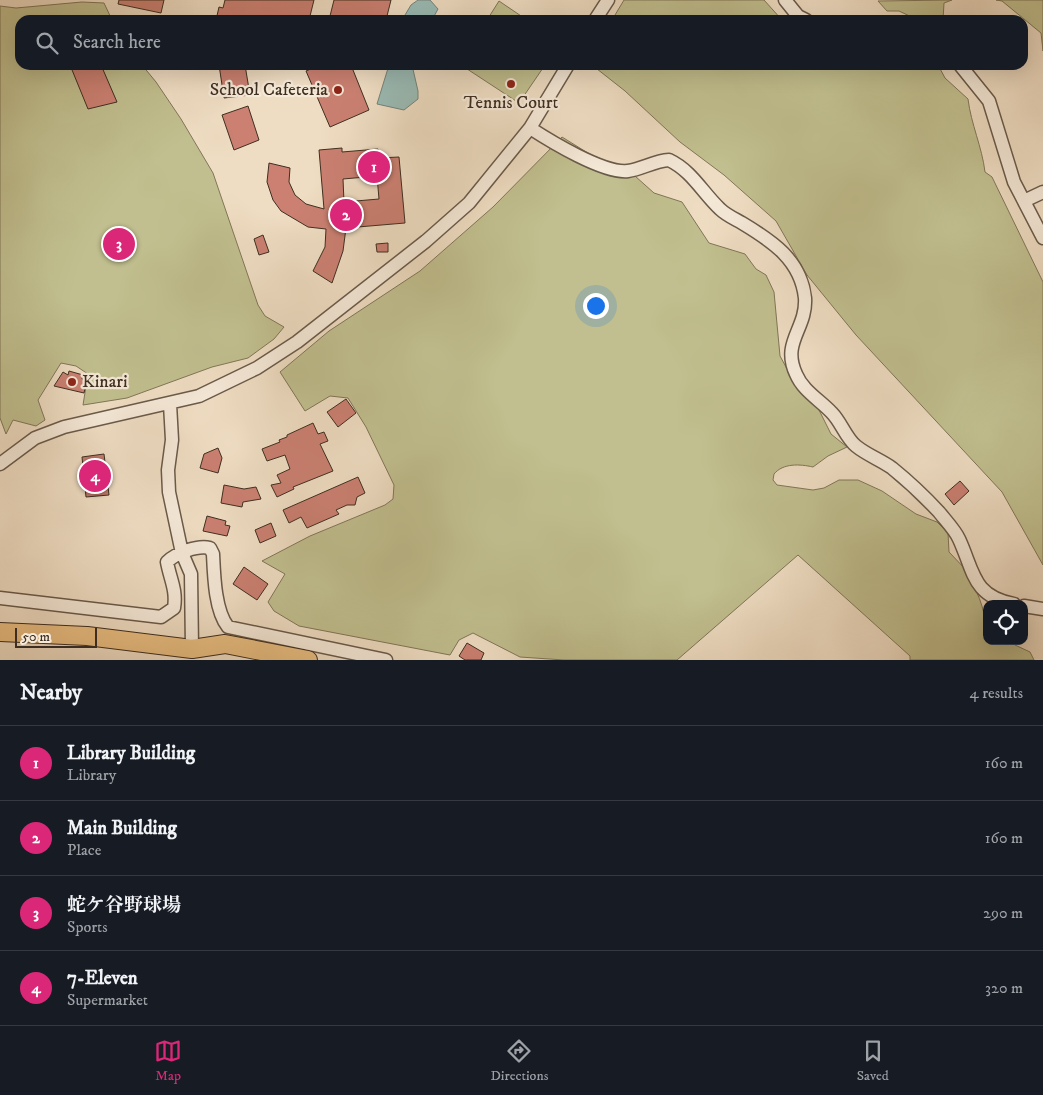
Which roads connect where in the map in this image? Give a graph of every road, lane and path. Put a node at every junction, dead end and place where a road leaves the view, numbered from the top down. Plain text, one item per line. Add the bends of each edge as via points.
1 (608, 0) edge
2 (785, 0) edge
3 (598, 15) edge
4 (797, 15) edge
5 (565, 70) edge
6 (964, 70) edge
7 (530, 128) junction
8 (1043, 192) edge
9 (1024, 201) junction
10 (1043, 238) edge
11 (170, 404) junction
12 (0, 464) edge
13 (182, 553) junction
14 (0, 598) edge
15 (1000, 600) edge
16 (1028, 607) edge
17 (1043, 609) edge
18 (0, 632) edge
19 (192, 649) junction
20 (211, 660) edge
21 (308, 660) edge
22 (386, 660) edge

1 - 3 street
2 - 4 street
5 - 7 street
6 - 9 street via 988,101 1014,182
7 - 11 street via 469,203 426,241 297,342 257,368 199,396
7 - 15 street via 561,148 613,168 627,171 662,160 673,162 688,172 721,210 771,240 787,254 801,280 804,298 804,316 794,334 791,349 796,376 832,413 855,446 891,467 937,511 959,538 972,576 979,586
8 - 9 street
9 - 10 street
11 - 12 street via 64,427 35,438
11 - 13 street via 169,492
13 - 14 street via 167,562 176,599 174,608 161,617
13 - 19 street via 191,574
13 - 22 street via 202,546 210,548 219,608 228,627
16 - 17 street
18 - 19 highway via 87,636
19 - 20 highway
19 - 21 highway via 225,644

